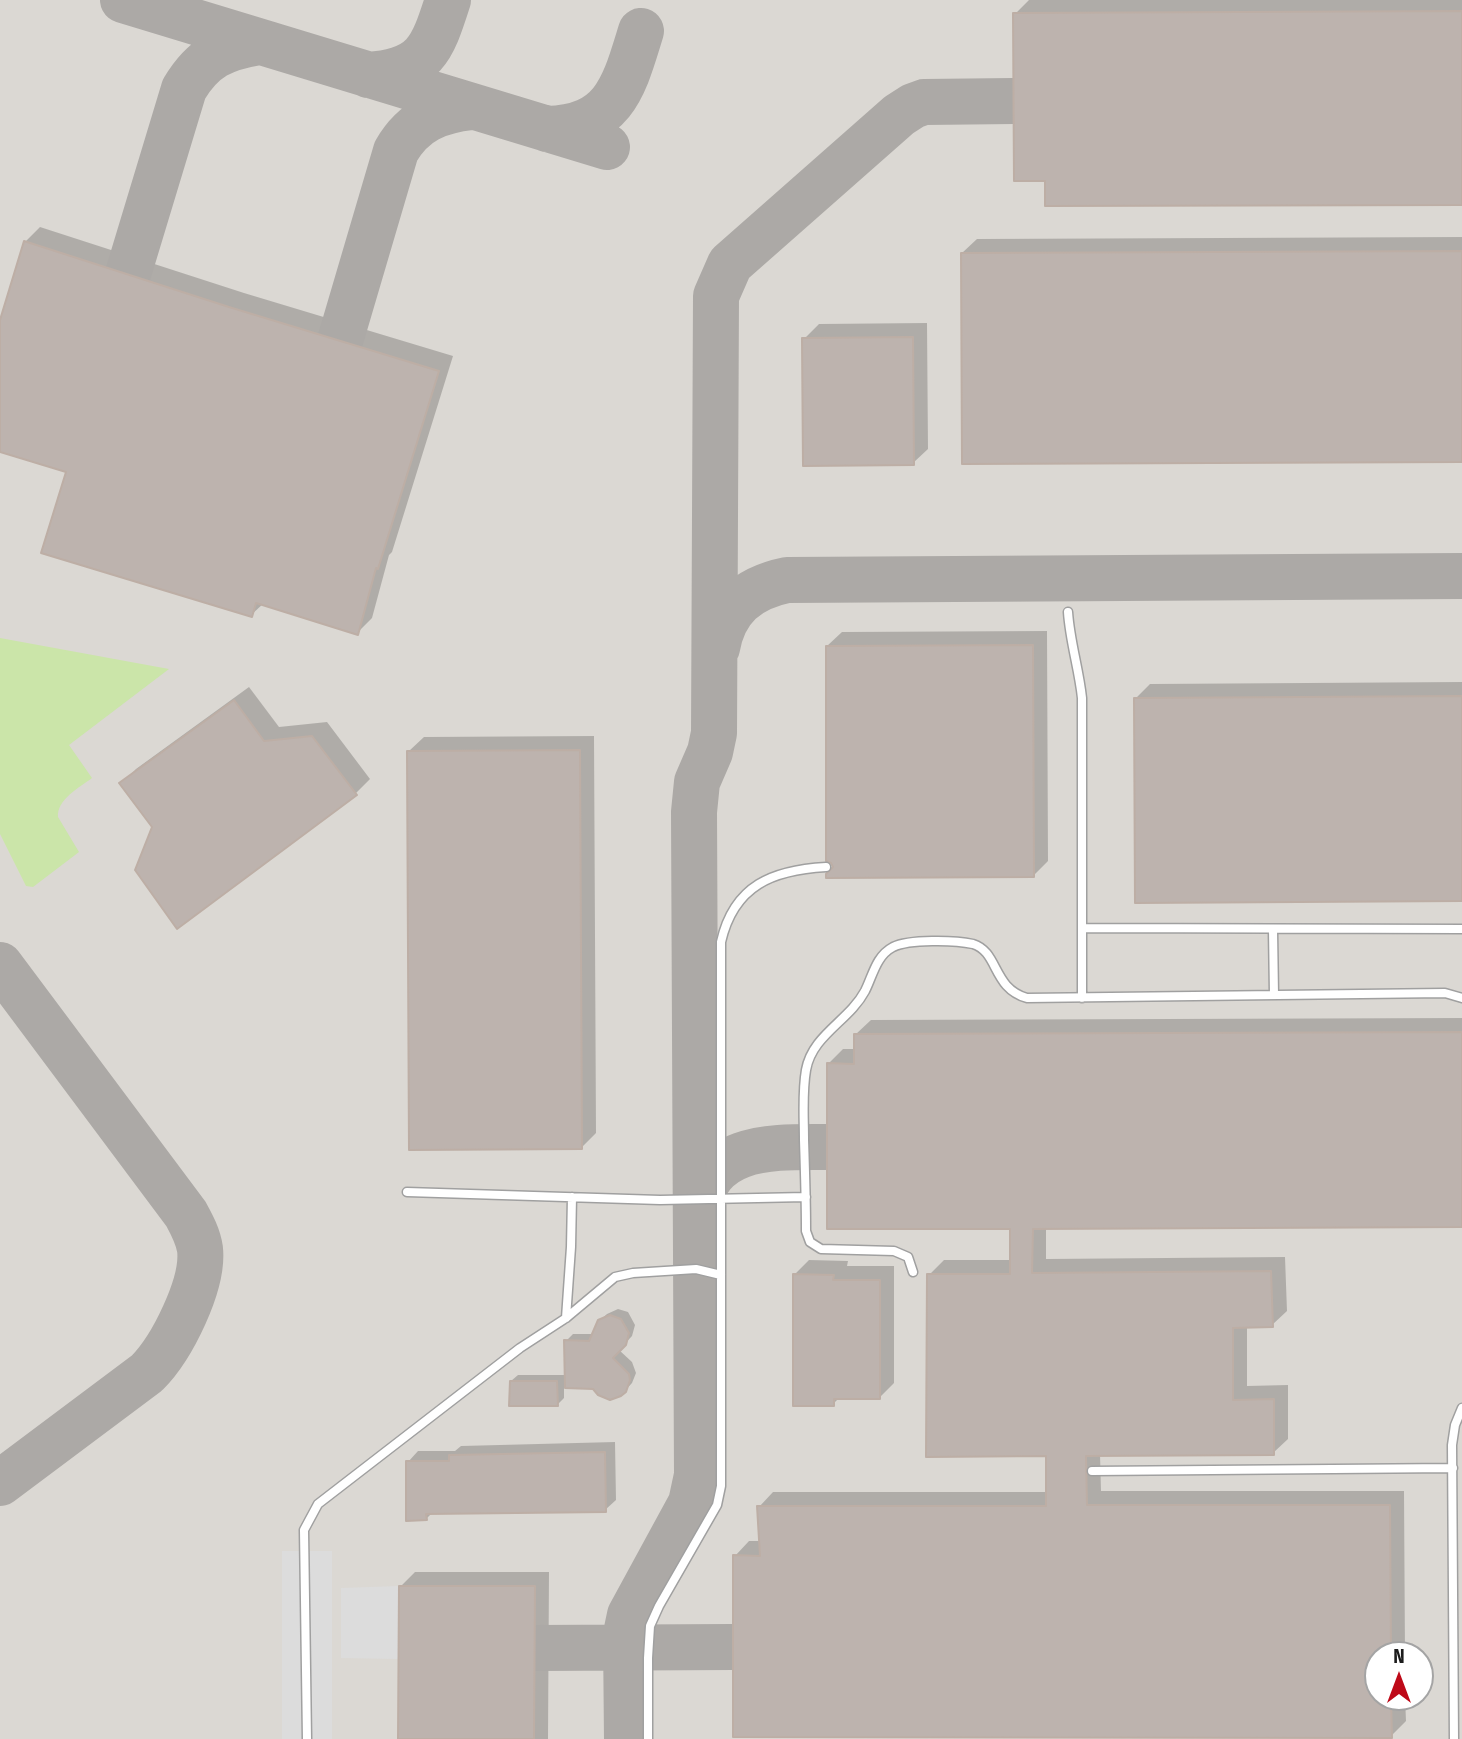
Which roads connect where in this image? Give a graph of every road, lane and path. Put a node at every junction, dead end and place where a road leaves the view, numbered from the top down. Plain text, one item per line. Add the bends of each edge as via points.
1 (1069, 612) dead end
2 (826, 867) dead end
3 (1083, 928) junction
4 (1462, 929) edge
5 (1273, 930) junction
6 (1274, 995) junction
7 (1082, 998) junction
8 (1462, 998) edge
9 (407, 1192) dead end
10 (572, 1197) junction
11 (806, 1197) junction
12 (719, 1199) junction
13 (913, 1272) dead end
14 (721, 1275) junction
15 (566, 1318) junction
16 (1462, 1408) edge
17 (1453, 1468) junction
18 (1093, 1471) dead end
19 (307, 1739) edge
20 (648, 1739) edge
21 (1454, 1739) edge

1 - 3 lane via 1071,649 1082,698
2 - 12 lane via 774,875 755,886 724,927
3 - 5 lane
3 - 7 lane
4 - 5 lane
5 - 6 lane
6 - 7 lane
6 - 8 lane via 1446,993
7 - 11 lane via 1017,995 1005,987 989,956 973,944 911,942 894,946 877,962 863,994 844,1019 818,1041 810,1055 803,1098
9 - 10 lane
10 - 12 lane
10 - 15 lane
11 - 12 lane
11 - 13 lane via 806,1231 810,1242 821,1250 894,1251 908,1256
12 - 14 lane
14 - 15 lane via 696,1269 615,1277
14 - 20 lane via 721,1486 717,1505 650,1626
15 - 19 lane via 318,1504 304,1530
16 - 17 lane via 1455,1425
17 - 18 lane
17 - 21 lane

